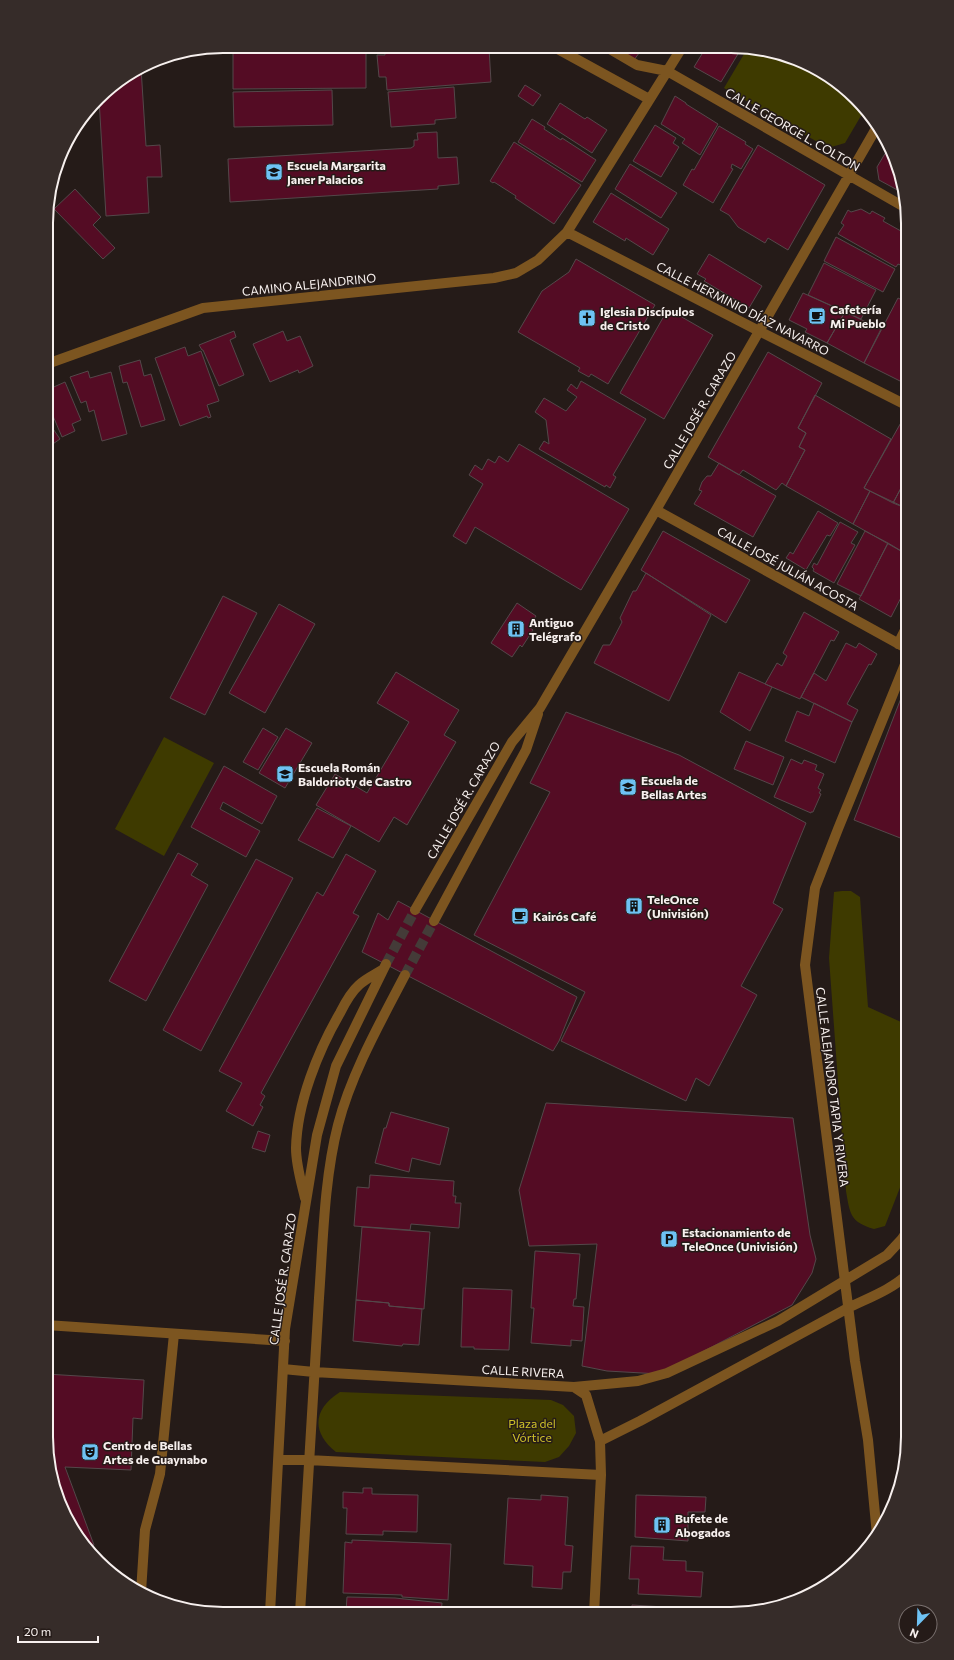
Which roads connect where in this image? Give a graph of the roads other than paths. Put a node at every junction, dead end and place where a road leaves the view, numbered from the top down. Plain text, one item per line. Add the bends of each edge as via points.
1 (565, 53) edge
2 (617, 53) edge
3 (678, 53) edge
4 (667, 71) junction
5 (650, 99) junction
6 (874, 132) edge
7 (848, 176) junction
8 (900, 205) edge
9 (567, 232) junction
10 (759, 331) junction
11 (53, 362) edge
12 (901, 402) edge
13 (656, 510) junction
14 (901, 638) edge
15 (898, 644) junction
16 (901, 646) edge
17 (901, 674) edge
18 (540, 708) junction
19 (415, 910) tunnel mouth
20 (434, 921) tunnel mouth
21 (405, 975) tunnel mouth
22 (306, 1202) junction
23 (901, 1240) edge
24 (845, 1280) junction
25 (901, 1281) edge
26 (848, 1308) junction
27 (53, 1325) edge
28 (174, 1334) junction
29 (285, 1341) junction
30 (283, 1369) junction
31 (314, 1372) junction
32 (574, 1386) junction
33 (600, 1441) junction
34 (279, 1460) junction
35 (308, 1460) junction
36 (601, 1475) junction
37 (876, 1525) edge
38 (141, 1586) edge
39 (270, 1607) edge
40 (300, 1607) edge
41 (594, 1607) edge

1 - 5 street
2 - 4 street, CALLE GEORGE L. COLTON via 637,65
3 - 4 street, CAMINO ALEJANDRINO
4 - 5 street, CAMINO ALEJANDRINO
4 - 7 street, CALLE GEORGE L. COLTON
5 - 9 street, CAMINO ALEJANDRINO
6 - 7 street, CALLE JOSÉ R. CARAZO
7 - 8 street, CALLE GEORGE L. COLTON
7 - 10 street, CALLE JOSÉ R. CARAZO
9 - 10 street, CALLE HERMINIO DÍAZ NAVARRO
9 - 11 street, CAMINO ALEJANDRINO via 538,260 516,273 494,278 203,308
10 - 12 street, CALLE HERMINIO DÍAZ NAVARRO
10 - 13 street, CALLE JOSÉ R. CARAZO
13 - 15 street, CALLE JOSÉ JULIÁN ACOSTA
13 - 18 street, CALLE JOSÉ R. CARAZO
14 - 15 street
15 - 16 street, CALLE JOSÉ JULIÁN ACOSTA
17 - 24 street, CALLE ALEJANDRO TAPIA Y RIVERA via 816,888 805,965
18 - 19 street, CALLE JOSÉ R. CARAZO via 512,742
18 - 20 street, CALLE JOSÉ R. CARAZO via 526,750
21 - 31 street via 367,1050 338,1124 327,1189
22 - 22 street, CALLE JOSÉ R. CARAZO via 317,1135 336,1066 384,966 358,985 349,997 330,1030 314,1068 297,1130 296,1164
22 - 29 street, CALLE JOSÉ R. CARAZO
23 - 24 street via 887,1255
24 - 26 street, CALLE ALEJANDRO TAPIA Y RIVERA
24 - 32 street via 778,1321 667,1373 638,1381
25 - 26 street
26 - 33 street
26 - 37 street, CALLE ALEJANDRO TAPIA Y RIVERA via 868,1440
27 - 28 street
28 - 29 street
28 - 38 street via 160,1474 145,1530
29 - 30 street, CALLE JOSÉ R. CARAZO
30 - 31 street, CALLE RIVERA
30 - 34 street, CALLE JOSÉ R. CARAZO
31 - 32 street, CALLE RIVERA
31 - 35 street
32 - 33 street, CALLE RIVERA via 586,1395
33 - 36 street, CALLE RIVERA
34 - 35 street
34 - 39 street, CALLE JOSÉ R. CARAZO
35 - 36 street
35 - 40 street
36 - 41 street, CALLE RIVERA

